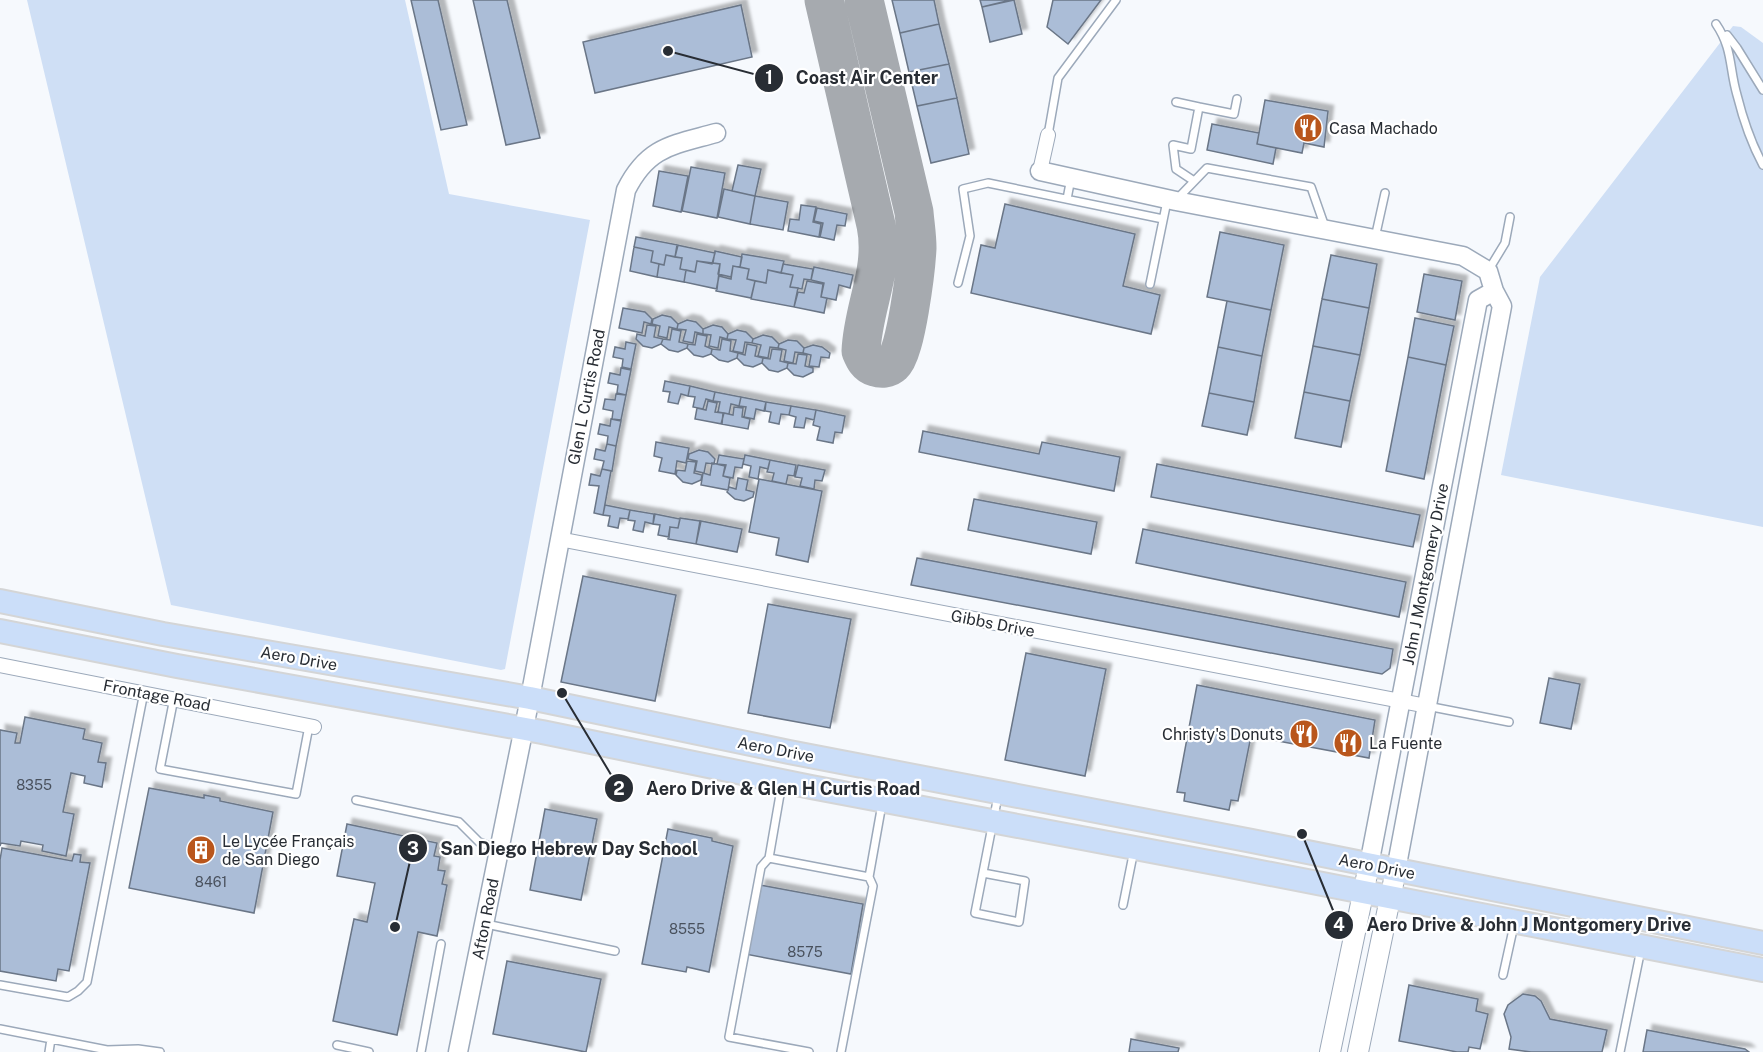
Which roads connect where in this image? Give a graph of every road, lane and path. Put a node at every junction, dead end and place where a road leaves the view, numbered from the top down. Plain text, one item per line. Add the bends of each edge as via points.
1 (1116, 0) edge
2 (1748, 65) junction
3 (1732, 70) junction
4 (1763, 90) edge
5 (1236, 99) dead end
6 (1176, 102) dead end
7 (1199, 107) junction
8 (716, 133) dead end
9 (1048, 135) joint
10 (1763, 165) edge
11 (1040, 171) joint
12 (1071, 178) junction
13 (1194, 181) junction
14 (1385, 193) dead end
15 (1067, 200) junction
16 (1172, 200) junction
17 (1510, 217) dead end
18 (1163, 219) junction
19 (1326, 230) junction
20 (1375, 239) junction
21 (1488, 271) junction
22 (958, 283) dead end
23 (1150, 284) dead end
24 (1494, 291) junction
25 (559, 539) junction
26 (0, 601) edge
27 (0, 631) edge
28 (0, 665) edge
29 (144, 692) junction
30 (174, 698) junction
31 (1401, 702) junction
32 (1427, 706) junction
33 (527, 714) junction
34 (1509, 722) dead end
35 (312, 726) joint
36 (782, 781) junction
37 (999, 792) junction
38 (356, 800) dead end
39 (883, 800) junction
40 (993, 821) junction
41 (1135, 848) junction
42 (499, 850) junction
43 (769, 858) junction
44 (1369, 865) junction
45 (1396, 870) junction
46 (983, 873) junction
47 (869, 877) junction
48 (1362, 892) junction
49 (1390, 898) junction
50 (1123, 905) dead end
51 (1515, 922) junction
52 (484, 923) junction
53 (1763, 943) edge
54 (441, 944) dead end
55 (1641, 946) junction
56 (615, 951) dead end
57 (1763, 970) edge
58 (1503, 975) dead end
59 (0, 985) edge
60 (0, 1029) edge
61 (51, 1039) junction
62 (337, 1045) dead end
63 (107, 1051) edge
64 (49, 1052) edge
65 (160, 1052) edge
66 (369, 1052) edge
67 (421, 1052) edge
68 (458, 1052) edge
69 (809, 1052) edge
70 (841, 1052) edge
71 (1330, 1052) edge
72 (1358, 1052) edge
73 (1620, 1052) edge

1 - 9 lane via 1058,78
2 - 3 lane via 1737,62
2 - 3 lane via 1716,24 1728,42
2 - 4 lane
3 - 10 lane via 1736,94
5 - 7 lane via 1234,114
6 - 7 lane
7 - 13 lane via 1191,148 1173,145 1176,169
8 - 25 street, Glen L Curtis Road via 663,148 648,158 626,190
9 - 11 street
11 - 12 street
12 - 15 lane
12 - 16 street
13 - 16 lane
13 - 19 lane via 1207,168 1311,188
14 - 20 lane
15 - 18 lane
15 - 22 lane via 988,183 963,189 970,236
16 - 18 lane
16 - 19 street
17 - 21 lane via 1505,243
18 - 23 lane
19 - 20 street
20 - 21 street via 1463,256
21 - 24 street, John J Montgomery Drive
24 - 31 street, John J Montgomery Drive via 1478,300
24 - 32 street, John J Montgomery Drive via 1502,306
25 - 31 street, Gibbs Drive
25 - 33 street, Glen L Curtis Road
26 - 33 main road, Aero Drive
27 - 33 main road, Aero Drive via 177,666
28 - 29 street, Frontage Road
29 - 30 street, Frontage Road
29 - 59 lane via 87,982 68,997
30 - 35 street, Frontage Road
30 - 35 lane via 160,769 296,794
31 - 32 street, Gibbs Drive
31 - 44 street, John J Montgomery Drive
32 - 34 lane
32 - 45 street, John J Montgomery Drive
33 - 36 main road, Aero Drive
33 - 37 main road, Aero Drive via 789,752
33 - 42 street, Afton Road
36 - 39 main road, Aero Drive
36 - 43 lane
37 - 40 lane
37 - 44 main road, Aero Drive
38 - 42 lane via 459,822 479,842
39 - 40 main road, Aero Drive
39 - 47 lane
40 - 41 main road, Aero Drive
40 - 46 lane
41 - 48 main road, Aero Drive
41 - 50 lane
42 - 52 street, Afton Road
43 - 47 lane
43 - 69 lane via 761,867 729,1037
44 - 45 main road, Aero Drive
44 - 48 main road
45 - 49 main road
45 - 53 main road, Aero Drive
46 - 46 lane via 975,913 1019,922 1025,881
47 - 70 lane via 873,886
48 - 49 main road, Aero Drive
48 - 71 main road
49 - 51 main road, Aero Drive
49 - 72 main road
51 - 55 main road, Aero Drive
51 - 58 lane
52 - 56 lane
52 - 68 street, Afton Road
54 - 67 lane
55 - 57 main road, Aero Drive
55 - 73 lane
60 - 61 lane
61 - 63 lane
61 - 64 lane
62 - 66 lane
63 - 65 lane

